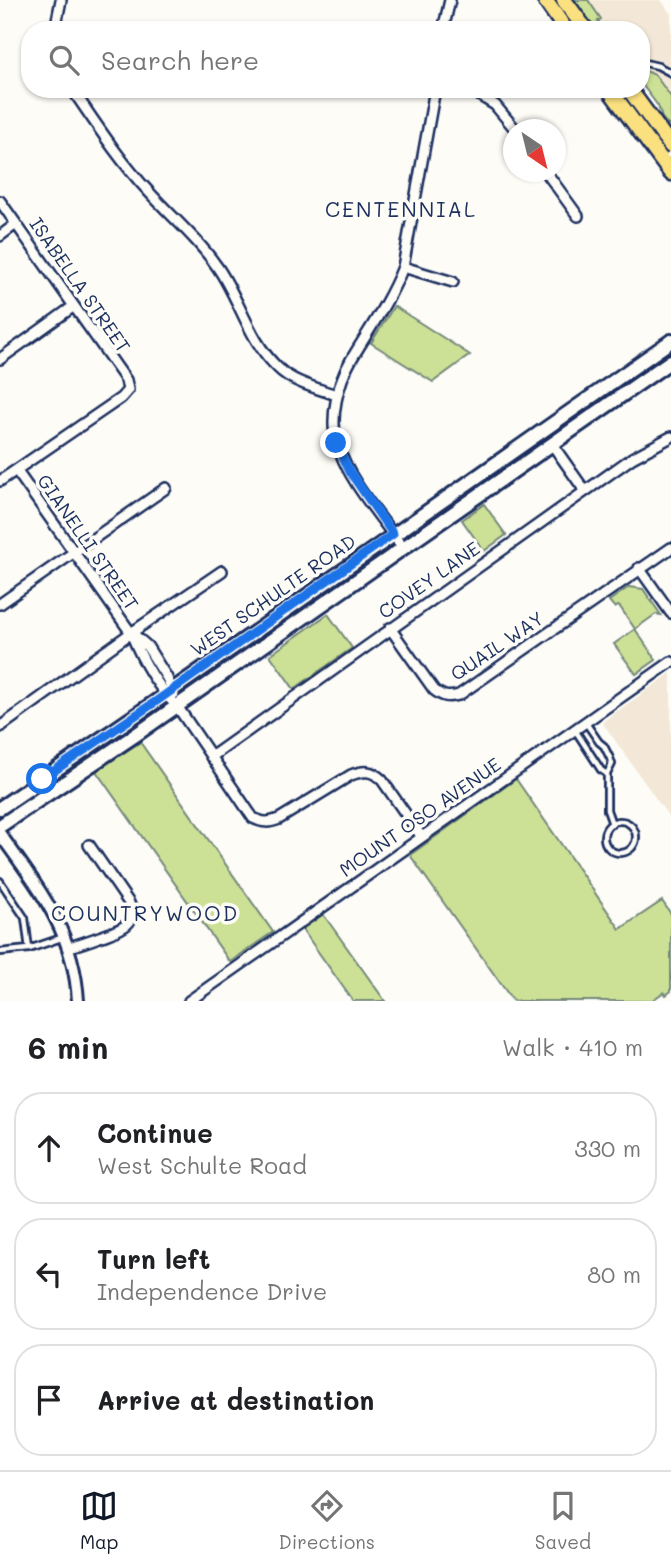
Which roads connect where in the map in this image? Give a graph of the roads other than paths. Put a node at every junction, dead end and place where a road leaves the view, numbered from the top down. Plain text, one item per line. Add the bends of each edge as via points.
1 (61, 0) edge
2 (450, 0) edge
3 (545, 0) edge
4 (565, 0) edge
5 (57, 21) edge
6 (445, 21) edge
7 (560, 21) edge
8 (580, 21) edge
9 (650, 64) edge
10 (671, 73) edge
11 (78, 98) edge
12 (433, 98) edge
13 (484, 98) edge
14 (618, 98) edge
15 (635, 98) edge
16 (507, 119) edge
17 (666, 149) edge
18 (671, 173) edge
19 (553, 182) edge
20 (0, 201) edge
21 (578, 216) dead end
22 (16, 224) junction
23 (0, 236) edge
24 (403, 267) junction
25 (453, 282) dead end
26 (74, 306) junction
27 (671, 341) edge
28 (0, 359) edge
29 (671, 361) edge
30 (336, 395) junction
31 (671, 437) edge
32 (552, 444) junction
33 (16, 470) junction
34 (0, 481) edge
35 (166, 488) dead end
36 (585, 491) junction
37 (393, 534) junction
38 (403, 548) junction
39 (671, 548) edge
40 (74, 552) junction
41 (639, 568) junction
42 (222, 570) dead end
43 (0, 604) edge
44 (671, 613) edge
45 (390, 628) junction
46 (131, 633) junction
47 (671, 662) edge
48 (169, 692) junction
49 (177, 706) junction
50 (586, 722) junction
51 (0, 727) edge
52 (575, 730) junction
53 (599, 742) junction
54 (589, 749) junction
55 (211, 757) junction
56 (607, 774) junction
57 (0, 808) edge
58 (612, 824) junction
59 (0, 826) edge
60 (0, 834) edge
61 (421, 836) junction
62 (89, 845) dead end
63 (0, 881) edge
64 (67, 942) junction
65 (29, 949) junction
66 (0, 952) edge
67 (78, 1001) edge
68 (189, 1001) edge

1 - 5 street
2 - 6 street
3 - 7 main road
4 - 8 main road
9 - 10 lane
11 - 30 street via 126,165 219,270 270,360 295,380
12 - 24 street
13 - 16 street
14 - 17 main road
15 - 17 main road
17 - 18 main road
19 - 21 street
20 - 22 street, ISABELLA STREET
22 - 23 street
22 - 26 street, ISABELLA STREET
24 - 25 street
24 - 30 street via 394,290 349,362
26 - 28 street
26 - 33 street, ISABELLA STREET via 126,380 128,390
27 - 37 main road, WEST SCHULTE ROAD
29 - 32 main road, WEST SCHULTE ROAD
30 - 37 street via 336,443 350,472
31 - 36 street, COVEY LANE
32 - 36 street
32 - 38 main road, WEST SCHULTE ROAD
33 - 34 street
33 - 40 street, GIANELLI STREET
35 - 40 street
36 - 45 street, COVEY LANE
37 - 38 street
37 - 48 main road, WEST SCHULTE ROAD
38 - 49 main road, WEST SCHULTE ROAD
39 - 41 street
40 - 43 street
40 - 46 street, GIANELLI STREET
41 - 44 street
41 - 45 street, QUAIL WAY via 451,697 435,690
42 - 46 street
45 - 55 street, COVEY LANE
46 - 48 street, GIANELLI STREET via 147,646
46 - 51 street
47 - 50 street, MOUNT OSO AVENUE
48 - 49 street, GIANELLI STREET
48 - 57 main road, WEST SCHULTE ROAD
49 - 55 street, GIANELLI STREET
49 - 59 main road, WEST SCHULTE ROAD
50 - 52 street, MOUNT OSO AVENUE
50 - 53 lane
52 - 54 lane
52 - 61 street, MOUNT OSO AVENUE
53 - 54 lane
53 - 56 lane via 612,764
54 - 56 lane
55 - 61 street, GIANELLI STREET via 260,822 279,819 351,775 369,771 382,780
56 - 58 lane via 607,810
58 - 58 lane via 604,835 607,847 616,853 631,849 635,830 627,823
60 - 64 street via 40,891
61 - 68 street, MOUNT OSO AVENUE
62 - 64 street via 129,902 132,915 119,930
63 - 65 lane via 25,918
64 - 65 lane
64 - 67 street
65 - 66 lane

